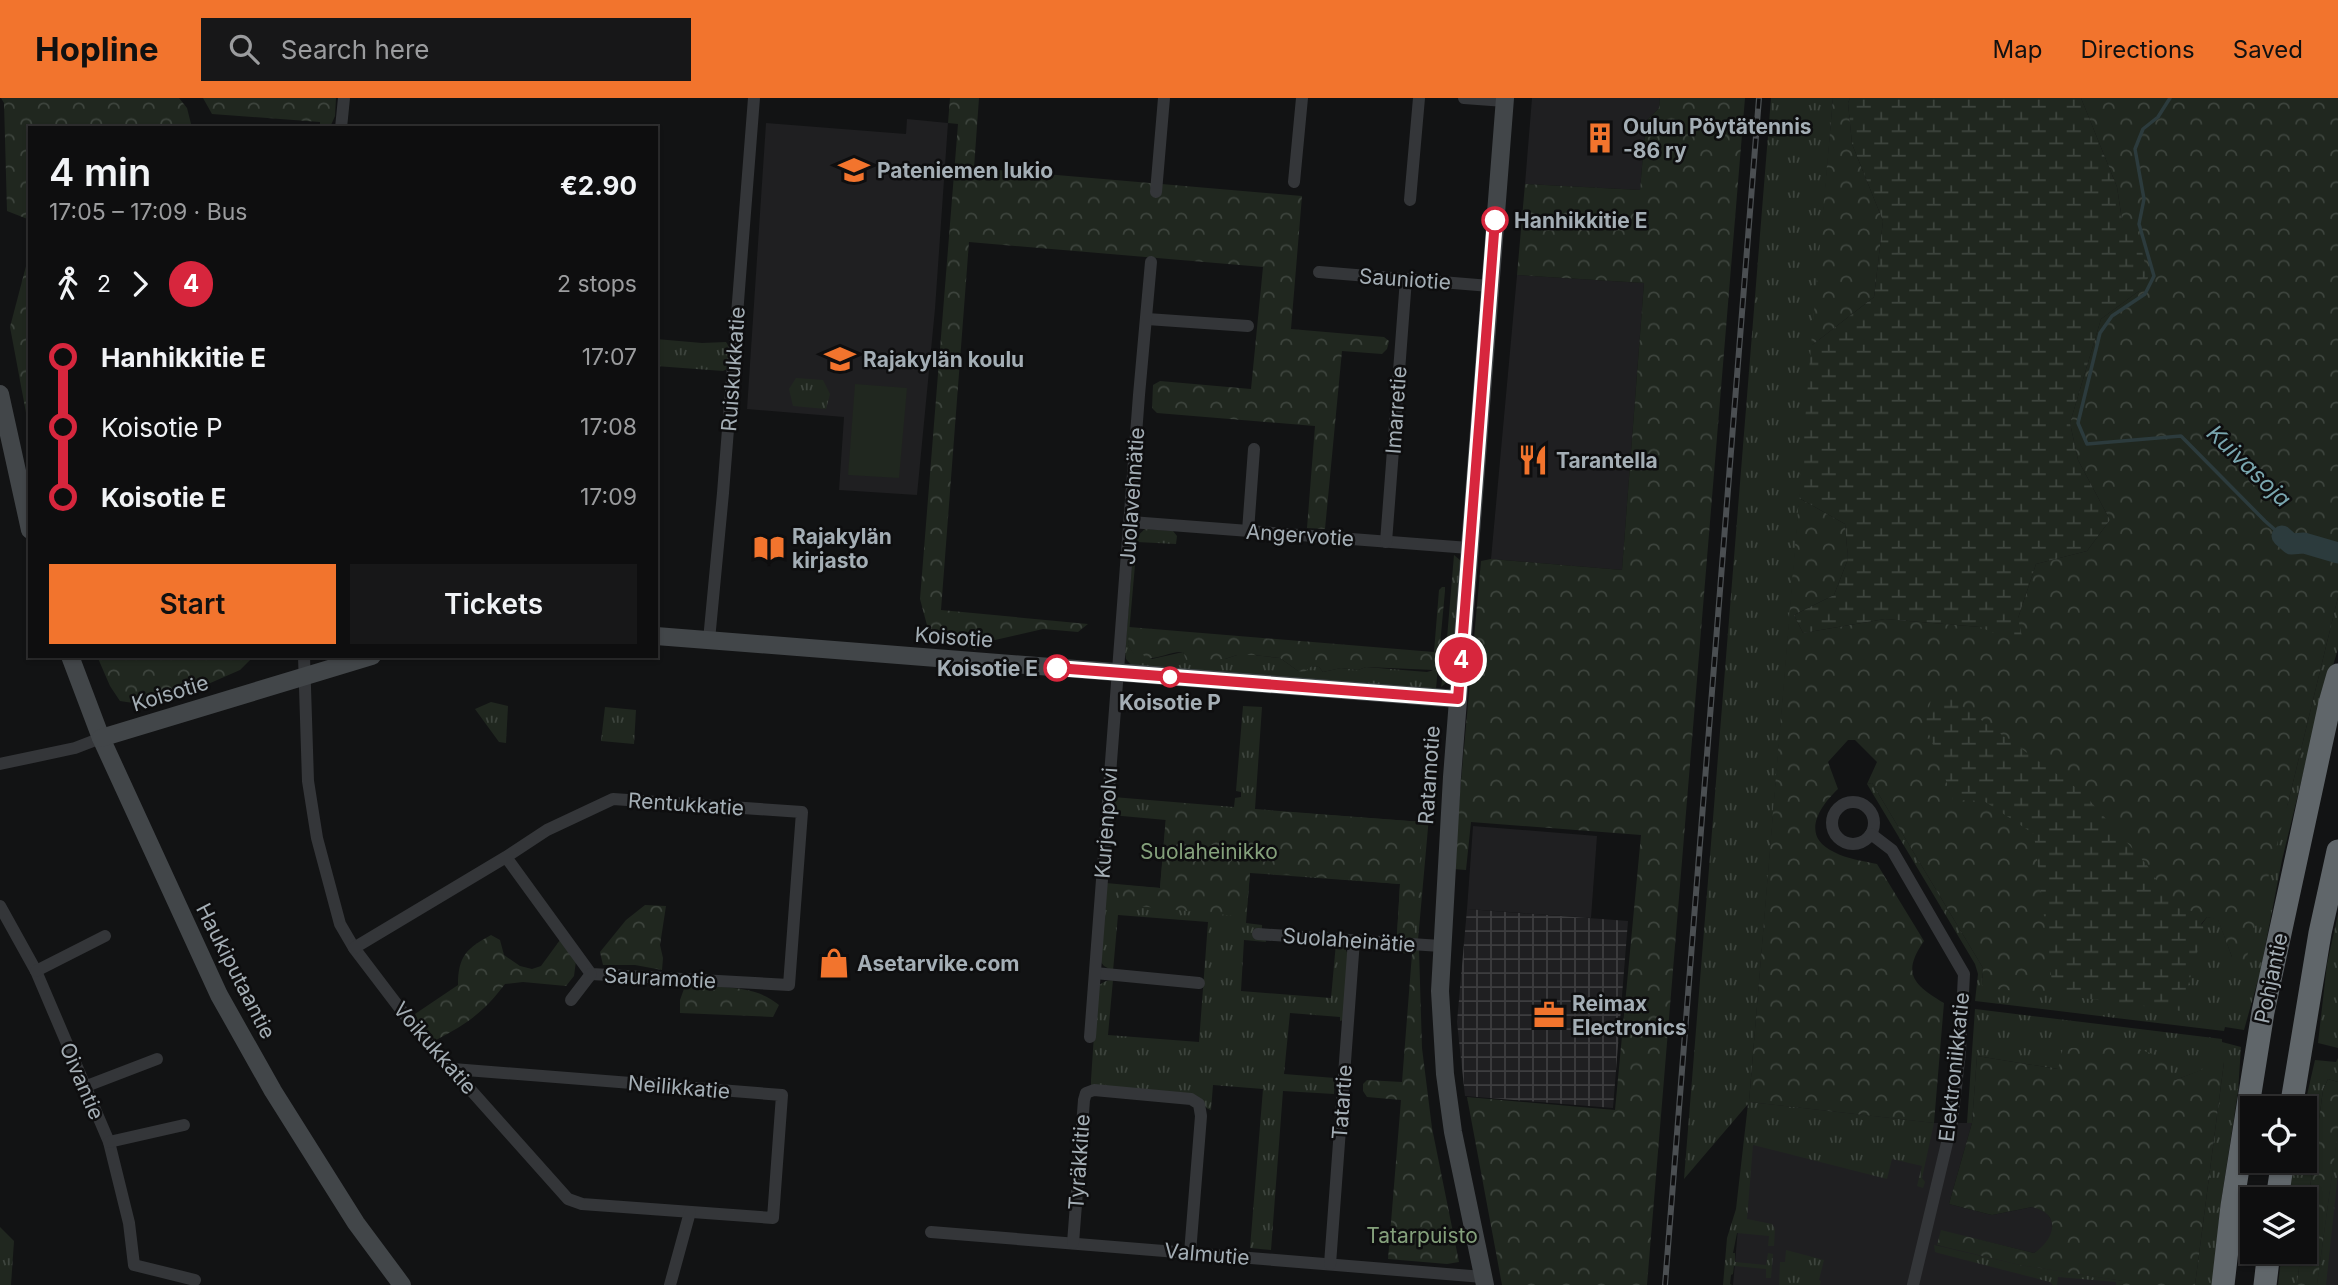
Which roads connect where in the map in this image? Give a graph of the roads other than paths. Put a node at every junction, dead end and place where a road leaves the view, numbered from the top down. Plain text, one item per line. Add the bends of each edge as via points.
1 (344, 98) edge
2 (754, 98) edge
3 (1164, 98) edge
4 (1302, 98) edge
5 (1419, 98) edge
6 (1464, 98) edge
7 (1505, 99) edge
8 (341, 126) edge
9 (1294, 182) dead end
10 (1156, 192) dead end
11 (1410, 200) dead end
12 (1151, 262) dead end
13 (1320, 272) dead end
14 (1406, 279) junction
15 (1490, 286) junction
16 (1147, 319) junction
17 (1248, 326) dead end
18 (0, 394) edge
19 (1254, 449) dead end
20 (28, 521) edge
21 (1130, 522) junction
22 (1248, 531) junction
23 (1385, 542) junction
24 (1469, 548) junction
25 (658, 636) edge
26 (709, 640) junction
27 (71, 658) edge
28 (304, 658) edge
29 (366, 658) edge
30 (1118, 673) junction
31 (2338, 675) edge
32 (304, 677) junction
33 (1458, 699) junction
34 (101, 738) junction
35 (0, 764) edge
36 (1871, 834) dead end
37 (2338, 850) edge
38 (506, 857) junction
39 (0, 906) edge
40 (1258, 934) dead end
41 (105, 936) dead end
42 (1354, 940) junction
43 (1441, 946) junction
44 (354, 947) junction
45 (36, 971) junction
46 (591, 974) junction
47 (1095, 974) junction
48 (1199, 983) dead end
49 (789, 985) joint
50 (571, 1000) dead end
51 (1090, 1037) dead end
52 (157, 1059) dead end
53 (453, 1069) junction
54 (84, 1087) junction
55 (2293, 1096) edge
56 (184, 1125) dead end
57 (109, 1142) junction
58 (690, 1212) junction
59 (773, 1219) joint
60 (932, 1232) dead end
61 (1073, 1244) junction
62 (1190, 1253) junction
63 (1329, 1264) junction
64 (2267, 1264) edge
65 (195, 1280) dead end
66 (1484, 1281) edge
67 (402, 1285) edge
68 (670, 1285) edge
69 (1913, 1285) edge
70 (2223, 1285) edge
71 (2265, 1285) edge

1 - 8 street
2 - 26 street, Ruiskukkatie
3 - 10 street
4 - 9 street
5 - 11 street
6 - 7 street
7 - 15 street, Ratamotie
12 - 16 street, Juolavehnätie
13 - 14 street, Sauniotie
14 - 15 street, Sauniotie
14 - 23 street, Imarretie
15 - 24 street, Ratamotie
16 - 17 street
16 - 21 street, Juolavehnätie
18 - 20 street
19 - 22 street
21 - 22 street, Angervotie
21 - 30 street, Juolavehnätie
22 - 23 street, Angervotie
23 - 24 street, Angervotie
24 - 33 street, Ratamotie
25 - 26 street, Koisotie
26 - 30 street, Koisotie
27 - 34 street, Haukiputaantie
28 - 32 street, Voikukkatie
29 - 32 street, Koisotie
30 - 33 street, Koisotie
30 - 47 street, Kurjenpolvi
31 - 70 highway, Pohjantie via 2263,1012
32 - 34 street, Koisotie
32 - 44 street, Voikukkatie via 308,781 317,838 340,924
33 - 43 street, Ratamotie
34 - 35 street
34 - 67 street, Haukiputaantie via 226,1007 342,1201
36 - 69 street, Elektroniikkatie via 1892,850 1964,974 1952,1122
37 - 55 highway, Pohjantie
38 - 44 street, Rentukkatie
38 - 46 street, Sauramotie
38 - 49 street, Rentukkatie via 547,830 612,799 802,812
39 - 45 street, Oivantie
40 - 42 street, Suolaheinätie
41 - 45 street
42 - 43 street, Suolaheinätie
42 - 63 street, Tatartie
43 - 66 street, Ratamotie via 1445,1074
44 - 53 street, Voikukkatie via 411,1023
45 - 54 street, Oivantie
46 - 49 street, Sauramotie
46 - 50 street
47 - 48 street
47 - 51 street, Kurjenpolvi
52 - 54 street
53 - 58 street, Voikukkatie via 568,1199
53 - 59 street, Neilikkatie via 782,1095
54 - 57 street, Oivantie
56 - 57 street
57 - 65 street, Oivantie via 134,1265
58 - 59 street, Voikukkatie
58 - 68 street
60 - 61 street, Valmutie
61 - 62 street, Valmutie
61 - 62 street, Tyräkkitie via 1084,1100 1086,1093 1094,1090 1191,1099 1199,1104 1202,1116
62 - 63 street, Valmutie
63 - 66 street, Valmutie
64 - 71 highway

